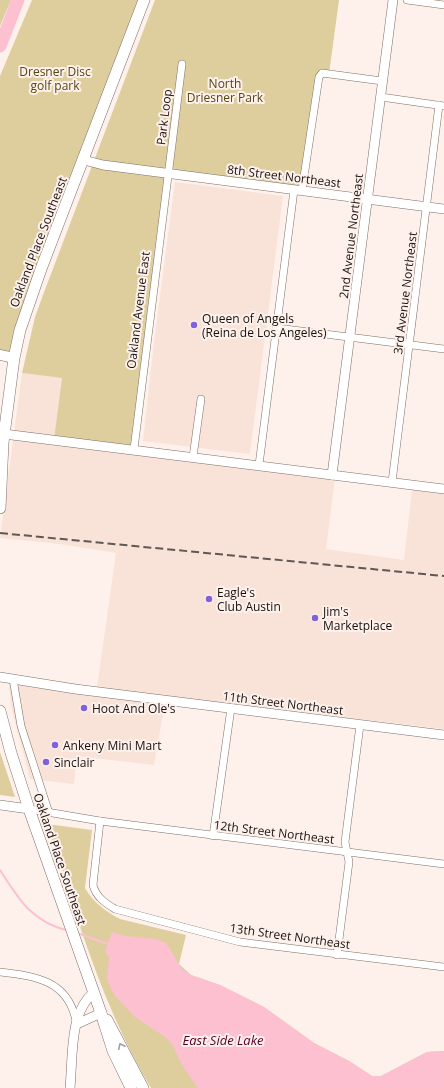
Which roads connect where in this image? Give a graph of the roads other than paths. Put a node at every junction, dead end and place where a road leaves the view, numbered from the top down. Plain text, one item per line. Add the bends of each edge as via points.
1 (144, 0) edge
2 (392, 0) edge
3 (407, 0) edge
4 (444, 5) edge
5 (182, 64) dead end
6 (382, 81) junction
7 (381, 97) junction
8 (442, 106) edge
9 (84, 160) junction
10 (168, 173) junction
11 (298, 190) junction
12 (368, 198) junction
13 (426, 206) junction
14 (444, 209) edge
15 (277, 328) junction
16 (350, 338) junction
17 (410, 345) junction
18 (444, 349) edge
19 (0, 355) edge
20 (14, 358) junction
21 (201, 399) dead end
22 (2, 434) edge
23 (134, 449) junction
24 (1, 456) edge
25 (193, 457) junction
26 (259, 466) junction
27 (332, 475) junction
28 (392, 482) junction
29 (444, 490) edge
30 (0, 508) edge
31 (0, 677) edge
32 (13, 679) junction
33 (231, 708) junction
34 (0, 711) edge
35 (360, 725) junction
36 (444, 735) edge
37 (0, 805) edge
38 (28, 809) junction
39 (49, 813) junction
40 (100, 822) junction
41 (213, 836) junction
42 (346, 852) junction
43 (444, 864) edge
44 (337, 955) junction
45 (444, 967) edge
46 (0, 972) edge
47 (93, 992) junction
48 (101, 1013) junction
49 (77, 1024) junction
50 (70, 1088) edge
51 (131, 1088) edge
52 (144, 1088) edge

1 - 9 main road
2 - 6 street, 2nd Avenue Northeast
3 - 4 street
5 - 10 street, Park Loop
6 - 7 street, 2nd Avenue Northeast
6 - 11 street via 322,73 317,82
7 - 8 street
7 - 12 street, 2nd Avenue Northeast
8 - 13 street, 3rd Avenue Northeast
9 - 10 street, 8th Street Northeast via 103,165
9 - 20 main road, Oakland Place Southeast via 28,302
10 - 11 street, 8th Street Northeast
10 - 23 street, Oakland Avenue East
11 - 12 street, 8th Street Northeast
11 - 15 street
12 - 13 street, 8th Street Northeast
12 - 16 street, 2nd Avenue Northeast
13 - 14 street, 8th Street Northeast
13 - 17 street, 3rd Avenue Northeast
15 - 16 street
15 - 26 street
16 - 17 street
16 - 27 street, 2nd Avenue Northeast
17 - 18 street
17 - 28 street, 3rd Avenue Northeast
19 - 20 main road
20 - 22 main road, Oakland Place Southeast
21 - 25 street
22 - 23 street
22 - 24 main road, Oakland Place Southeast
23 - 25 street
24 - 30 main road, Oakland Place Southeast
25 - 26 street
26 - 27 street
27 - 28 street
28 - 29 street
31 - 32 street, 11th Street Northeast
32 - 33 street, 11th Street Northeast
32 - 39 street via 21,726
33 - 35 street, 11th Street Northeast
33 - 41 street
34 - 38 main road, Oakland Place Southeast
35 - 36 street, 11th Street Northeast
35 - 42 street via 345,842
37 - 38 street
38 - 39 street, 12th Street Northeast
38 - 47 main road, Oakland Place Southeast
39 - 40 street, 12th Street Northeast
40 - 41 street, 12th Street Northeast
40 - 44 street, 13th Street Northeast via 94,892 115,910 240,942
41 - 42 street, 12th Street Northeast
42 - 43 street, 12th Street Northeast
42 - 44 street via 349,862
44 - 45 street, 13th Street Northeast
46 - 49 street via 36,977 52,984 72,1006
47 - 48 main road, Oakland Place Southeast
47 - 49 street via 81,1008
48 - 49 street
48 - 51 main road via 113,1051
52 -> 48 main road via 111,1026
49 - 50 street

